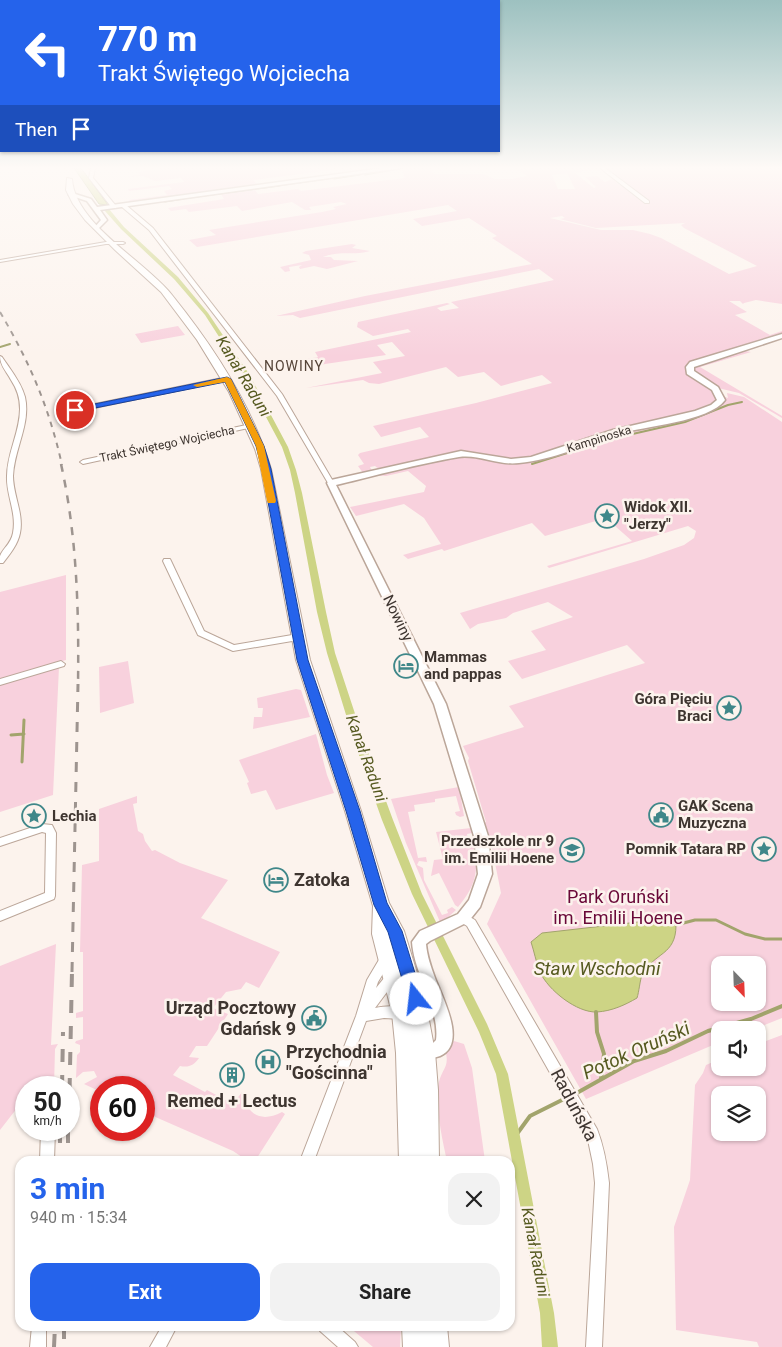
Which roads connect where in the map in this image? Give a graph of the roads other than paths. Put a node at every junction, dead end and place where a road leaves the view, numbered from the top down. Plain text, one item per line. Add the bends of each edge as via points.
1 (106, 231) edge
2 (152, 231) edge
3 (117, 241) junction
4 (0, 261) edge
5 (153, 279) junction
6 (782, 336) edge
7 (0, 358) edge
8 (227, 379) junction
9 (75, 410) dead end
10 (251, 426) junction
11 (83, 462) dead end
12 (331, 483) junction
13 (0, 548) edge
14 (9, 549) junction
15 (0, 561) edge
16 (166, 561) dead end
17 (298, 637) junction
18 (61, 664) dead end
19 (0, 682) edge
20 (0, 842) edge
21 (50, 896) joint
22 (381, 905) junction
23 (0, 916) edge
24 (463, 918) junction
25 (387, 956) junction
26 (399, 970) junction
27 (401, 1013) junction
28 (362, 1016) junction
29 (416, 1052) junction
30 (48, 1141) edge
31 (47, 1156) edge
32 (306, 1156) edge
33 (410, 1156) edge
34 (429, 1156) edge
35 (39, 1331) edge
36 (167, 1331) edge
37 (332, 1331) edge
38 (414, 1331) edge
39 (436, 1331) edge
40 (38, 1347) edge
41 (158, 1347) edge
42 (350, 1347) edge
43 (415, 1347) edge
44 (438, 1347) edge
45 (594, 1347) edge

1 - 3 main road, Trakt Świętego Wojciecha
2 - 12 street, Nowiny via 280,395
3 - 4 street
3 - 5 main road, Trakt Świętego Wojciecha
3 - 5 main road, Trakt Świętego Wojciecha via 151,273
5 - 8 main road, Trakt Świętego Wojciecha via 166,291
6 - 12 street, Kampinoska via 690,367 690,372 715,389 721,400 712,407 521,461 461,454
7 - 14 street via 20,390 23,409 10,474 18,520 15,539
8 - 9 street
8 - 10 main road, Trakt Świętego Wojciecha
10 - 11 street, Trakt Świętego Wojciecha
10 - 17 main road, Trakt Świętego Wojciecha via 266,469
12 - 24 street, Nowiny via 440,704 452,738 481,836 485,865 478,896
13 - 14 street
14 - 15 street
16 - 17 street via 201,633 233,648
17 - 22 main road, Trakt Świętego Wojciecha
18 - 19 street
20 - 21 street via 48,828 51,833
21 - 23 street
22 - 25 main road, Trakt Świętego Wojciecha via 381,934
22 - 26 main road, Trakt Świętego Wojciecha via 395,931
24 - 29 street, Nowiny via 418,942 445,1034 439,1047
24 - 45 street, Raduńska via 471,923 574,1102 592,1134 601,1161
25 - 26 main road, Trakt Świętego Wojciecha
25 - 28 street via 373,980
26 - 27 main road, Trakt Świętego Wojciecha
26 - 28 street
26 - 29 main road, Trakt Świętego Wojciecha via 416,999
27 - 28 street
27 - 29 main road, Trakt Świętego Wojciecha
28 - 32 street
29 - 33 main road, Trakt Świętego Wojciecha
29 - 34 main road, Trakt Świętego Wojciecha via 428,1090
30 - 31 street
35 - 40 street
36 - 41 street
37 - 42 street
38 - 43 main road
39 - 44 main road

